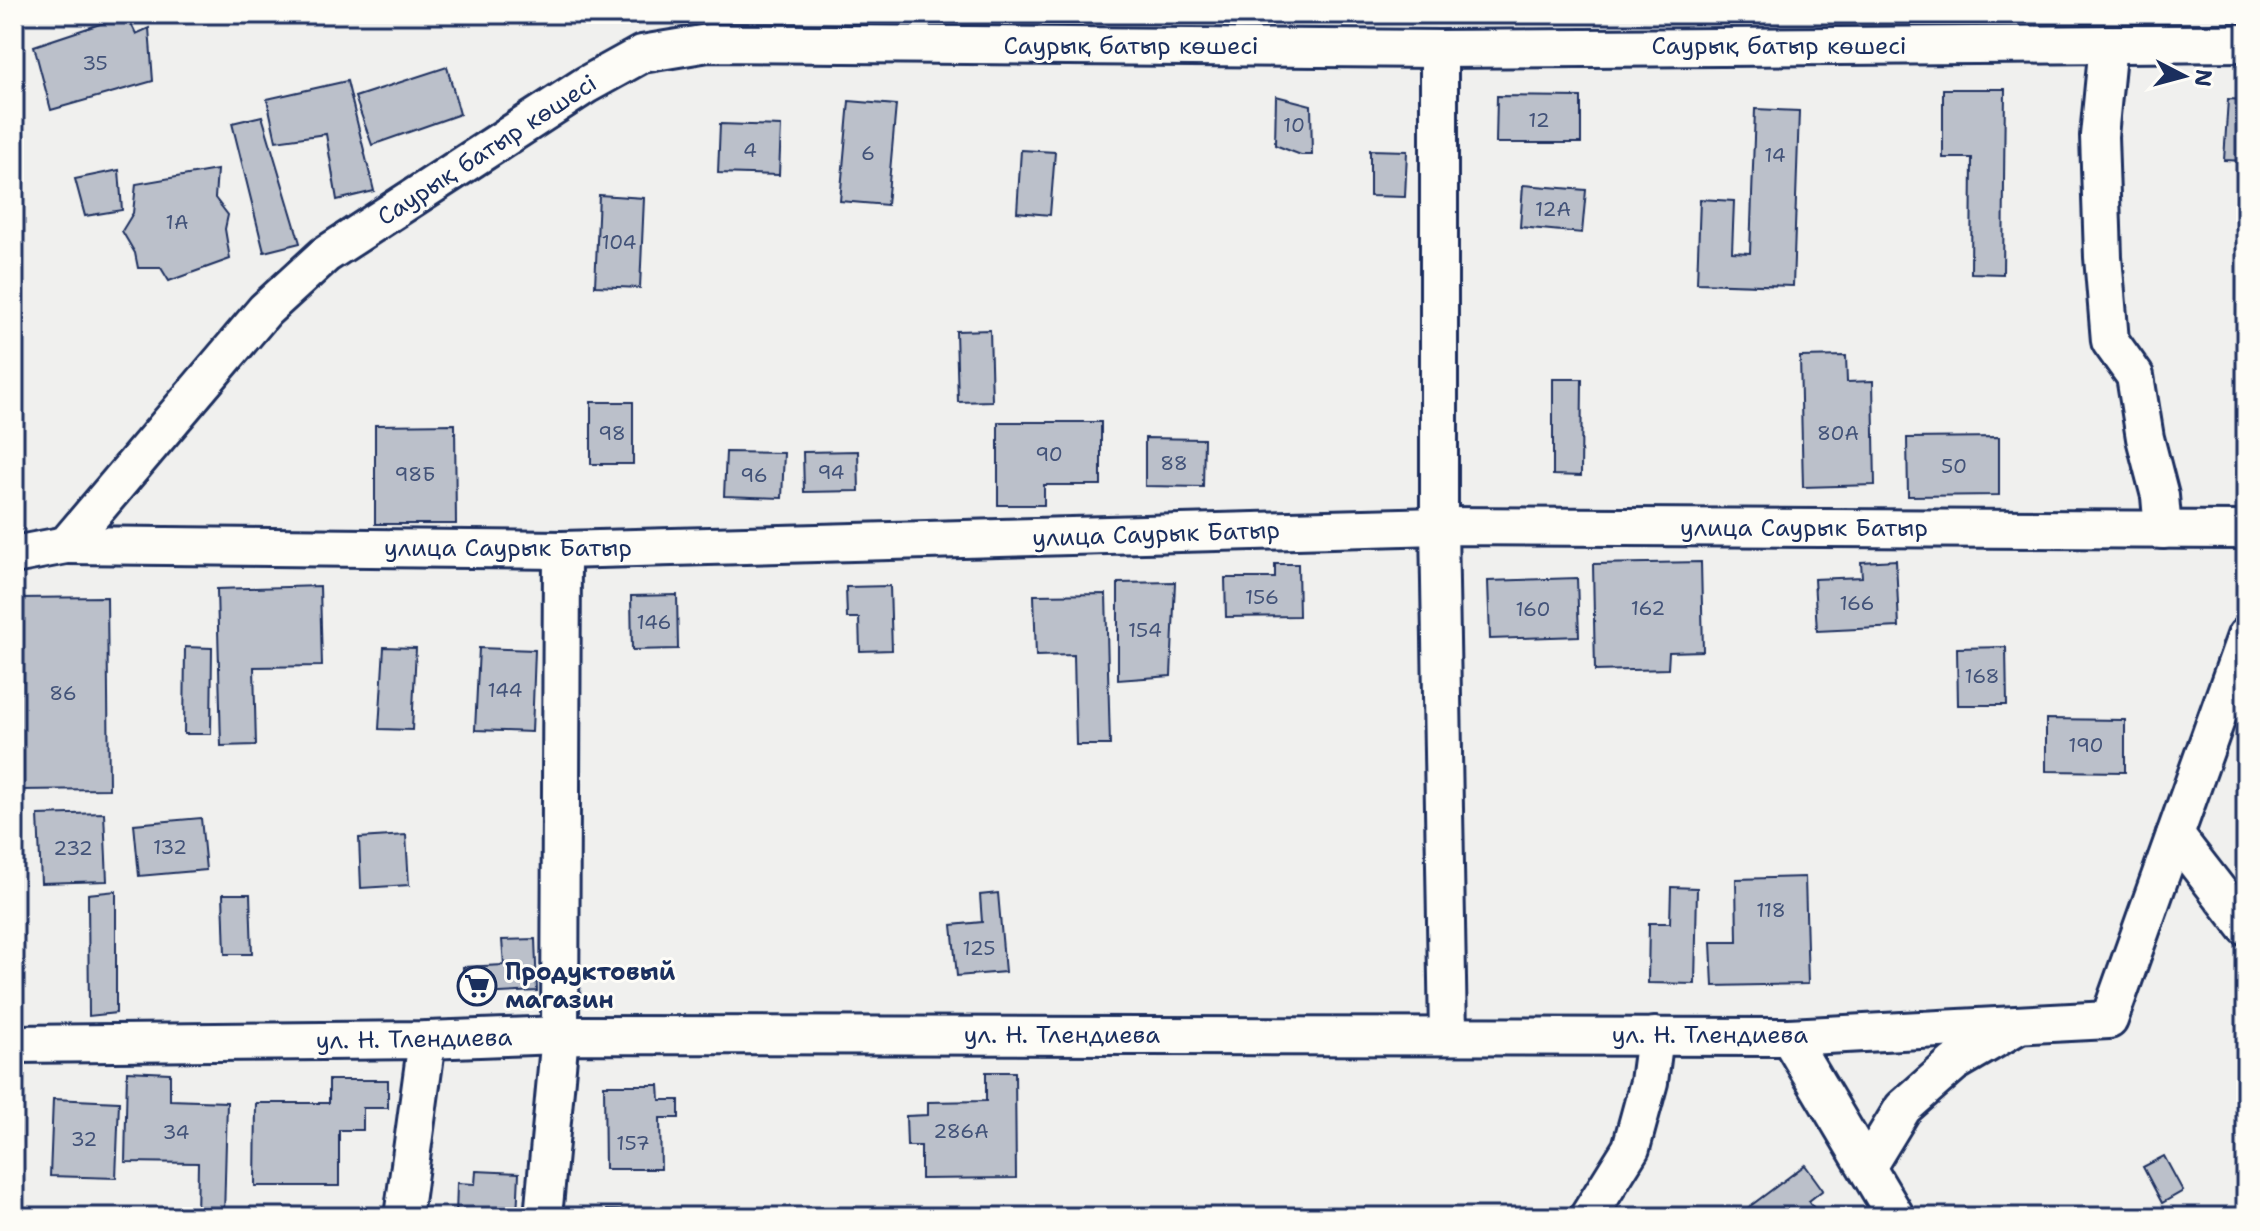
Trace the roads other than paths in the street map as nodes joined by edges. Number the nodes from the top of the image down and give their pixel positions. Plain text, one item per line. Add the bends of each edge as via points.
1 (2246, 43) edge
2 (2108, 44) junction
3 (1439, 49) junction
4 (1439, 526) junction
5 (2163, 530) junction
6 (2246, 530) edge
7 (66, 545) junction
8 (562, 550) junction
9 (14, 555) edge
10 (2246, 636) edge
11 (2175, 835) junction
12 (2246, 927) edge
13 (2019, 1025) junction
14 (560, 1035) junction
15 (1448, 1035) junction
16 (1655, 1036) junction
17 (1789, 1037) junction
18 (427, 1040) junction
19 (14, 1044) edge
20 (1867, 1167) junction
21 (403, 1217) edge
22 (543, 1217) edge
23 (1588, 1217) edge
24 (1896, 1217) edge

1 - 2 street, Саурық батыр көшесі
2 - 3 street, Саурық батыр көшесі
2 - 5 street via 2099,136 2110,341 2135,376
3 - 4 street
3 - 7 street, Саурық батыр көшесі via 708,43 642,54 325,255 265,310
4 - 5 street, улица Саурык Батыр
4 - 8 street, улица Саурык Батыр
4 - 15 street
5 - 6 street, улица Саурык Батыр
7 - 8 street, улица Саурык Батыр
7 - 9 street
8 - 14 street
10 - 11 street
11 - 12 street
11 - 13 street, ул. Н. Тлендиева via 2109,1020
13 - 17 street, ул. Н. Тлендиева
13 - 20 street via 1954,1063 1903,1108
14 - 15 street, ул. Н. Тлендиева
14 - 18 street, ул. Н. Тлендиева
14 - 22 street
15 - 16 street, ул. Н. Тлендиева
16 - 17 street, ул. Н. Тлендиева
16 - 23 street via 1631,1148
17 - 20 street
18 - 19 street, ул. Н. Тлендиева
18 - 21 street
20 - 24 street

